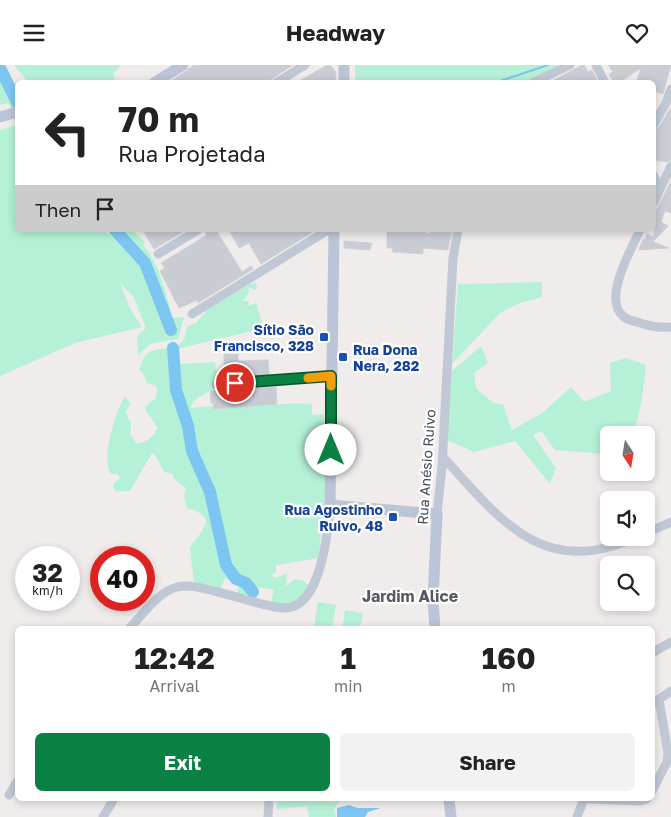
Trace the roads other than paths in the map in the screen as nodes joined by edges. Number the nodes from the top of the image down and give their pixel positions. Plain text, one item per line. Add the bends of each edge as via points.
1 (183, 65) edge
2 (305, 65) edge
3 (344, 65) edge
4 (570, 65) edge
5 (596, 65) edge
6 (159, 80) edge
7 (281, 80) edge
8 (344, 80) edge
9 (538, 80) edge
10 (604, 80) edge
11 (671, 89) edge
12 (656, 120) edge
13 (671, 165) edge
14 (656, 181) edge
15 (660, 190) junction
16 (656, 198) edge
17 (195, 232) edge
18 (325, 232) edge
19 (334, 232) edge
20 (458, 232) edge
21 (639, 232) edge
22 (158, 254) dead end
23 (192, 314) dead end
24 (671, 327) edge
25 (331, 376) junction
26 (216, 385) dead end
27 (443, 457) junction
28 (330, 505) junction
29 (437, 514) junction
30 (671, 522) edge
31 (655, 529) edge
32 (615, 546) edge
33 (132, 626) edge
34 (435, 626) edge
35 (671, 642) edge
36 (655, 651) edge
37 (671, 691) edge
38 (656, 701) edge
39 (15, 785) edge
40 (655, 785) edge
41 (9, 795) dead end
42 (113, 801) edge
43 (269, 801) edge
44 (449, 801) edge
45 (583, 801) edge
46 (103, 817) edge
47 (268, 817) edge
48 (451, 817) edge
49 (577, 817) edge

1 - 6 street
2 - 7 street
3 - 8 street
4 - 9 street
5 - 10 street
11 - 12 street
13 - 15 street
14 - 15 street
15 - 16 street
17 - 22 street
18 - 23 street
19 - 25 street
20 - 27 street, Rua Anésio Ruivo via 453,258
21 - 24 street via 621,269 616,304 622,316 628,319 655,327
25 - 26 street
25 - 28 street
27 - 29 street, Rua Anésio Ruivo
27 - 32 street via 492,509 526,537 560,551 580,553
28 - 29 street
28 - 33 street via 322,563 302,603 284,608 185,586 165,593
29 - 34 street, Rua Anésio Ruivo
30 - 31 street
35 - 36 street
37 - 38 street
38 - 40 street via 668,753
39 - 41 street
42 - 46 street
43 - 47 street
44 - 48 street
45 - 49 street

